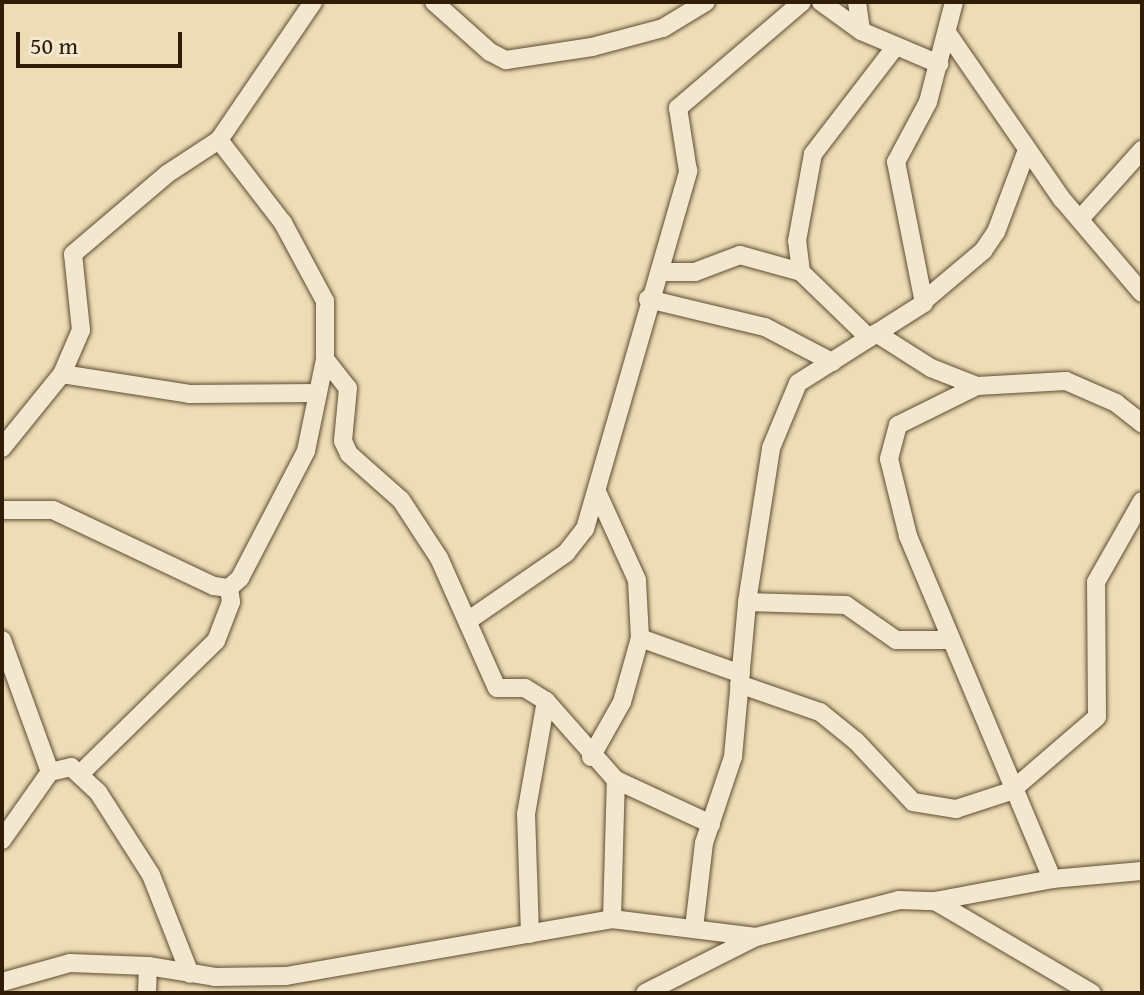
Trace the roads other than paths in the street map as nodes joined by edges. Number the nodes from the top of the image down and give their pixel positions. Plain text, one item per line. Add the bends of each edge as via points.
1 (313, 2) edge
2 (434, 2) edge
3 (706, 2) edge
4 (802, 2) edge
5 (821, 2) edge
6 (857, 2) edge
7 (954, 2) edge
8 (861, 31) junction
9 (948, 34) junction
10 (896, 46) junction
11 (939, 64) junction
12 (219, 140) junction
13 (1027, 150) junction
14 (1142, 150) edge
15 (1080, 219) junction
16 (660, 272) junction
17 (801, 272) junction
18 (1142, 293) edge
19 (648, 299) junction
20 (926, 299) junction
21 (872, 336) junction
22 (325, 359) junction
23 (832, 362) junction
24 (62, 374) junction
25 (977, 386) junction
26 (318, 393) junction
27 (1142, 423) edge
28 (2, 448) edge
29 (597, 492) junction
30 (1142, 501) edge
31 (2, 510) edge
32 (229, 588) junction
33 (747, 602) junction
34 (469, 620) junction
35 (640, 638) junction
36 (2, 640) edge
37 (951, 640) junction
38 (740, 679) junction
39 (546, 701) junction
40 (591, 757) junction
41 (50, 772) junction
42 (81, 773) junction
43 (616, 780) junction
44 (1011, 791) junction
45 (711, 824) junction
46 (2, 840) edge
47 (1142, 871) edge
48 (1052, 879) junction
49 (935, 901) junction
50 (612, 919) junction
51 (694, 928) junction
52 (530, 934) junction
53 (756, 937) junction
54 (148, 966) junction
55 (190, 974) junction
56 (2, 982) edge
57 (650, 992) edge
58 (147, 993) edge
59 (1092, 993) edge

1 - 12 street
2 - 3 street via 506,60 592,47 663,28
4 - 16 street via 678,108 688,171
5 - 8 street
6 - 8 street
7 - 9 street
8 - 10 street
9 - 11 street
9 - 13 street
10 - 11 street
10 - 17 street via 813,154 797,241
11 - 20 street via 928,102 896,162
12 - 22 street via 283,223 325,301
12 - 24 street via 167,174 73,254 81,330
13 - 15 street
13 - 20 street via 996,232 983,251
14 - 15 street
15 - 18 street
16 - 17 street via 695,272 740,255
16 - 19 street
17 - 21 street
19 - 23 street via 765,327
19 - 29 street
20 - 21 street
21 - 23 street
21 - 25 street
22 - 26 street
22 - 34 street via 348,388 343,441 349,454 401,500 439,558
23 - 33 street via 798,383 771,448
24 - 26 street via 189,394
24 - 28 street
25 - 27 street via 1066,381 1116,403
25 - 37 street via 898,425 889,448 908,536
26 - 32 street via 306,451 240,578
29 - 34 street via 585,529 566,553
29 - 35 street via 637,580
30 - 44 street via 1096,582 1097,717
31 - 32 street via 53,510 214,586
32 - 42 street via 231,602 216,641
33 - 37 street via 846,605 896,640
33 - 38 street
34 - 39 street via 497,688 525,688
35 - 38 street
35 - 40 street via 622,702
36 - 41 street
37 - 44 street
38 - 44 street via 820,712 856,741 913,802 956,809
38 - 45 street via 733,757
39 - 40 street
39 - 52 street via 526,814
40 - 43 street
41 - 42 street via 61,766
41 - 46 street
42 - 55 street via 151,875
43 - 45 street
43 - 50 street
44 - 48 street
45 - 51 street
47 - 48 street
48 - 49 street
49 - 53 street via 899,900
49 - 59 street
50 - 51 street
50 - 52 street
51 - 53 street
52 - 55 street via 286,976
53 - 57 street
54 - 55 street
54 - 56 street via 70,963
54 - 58 street

